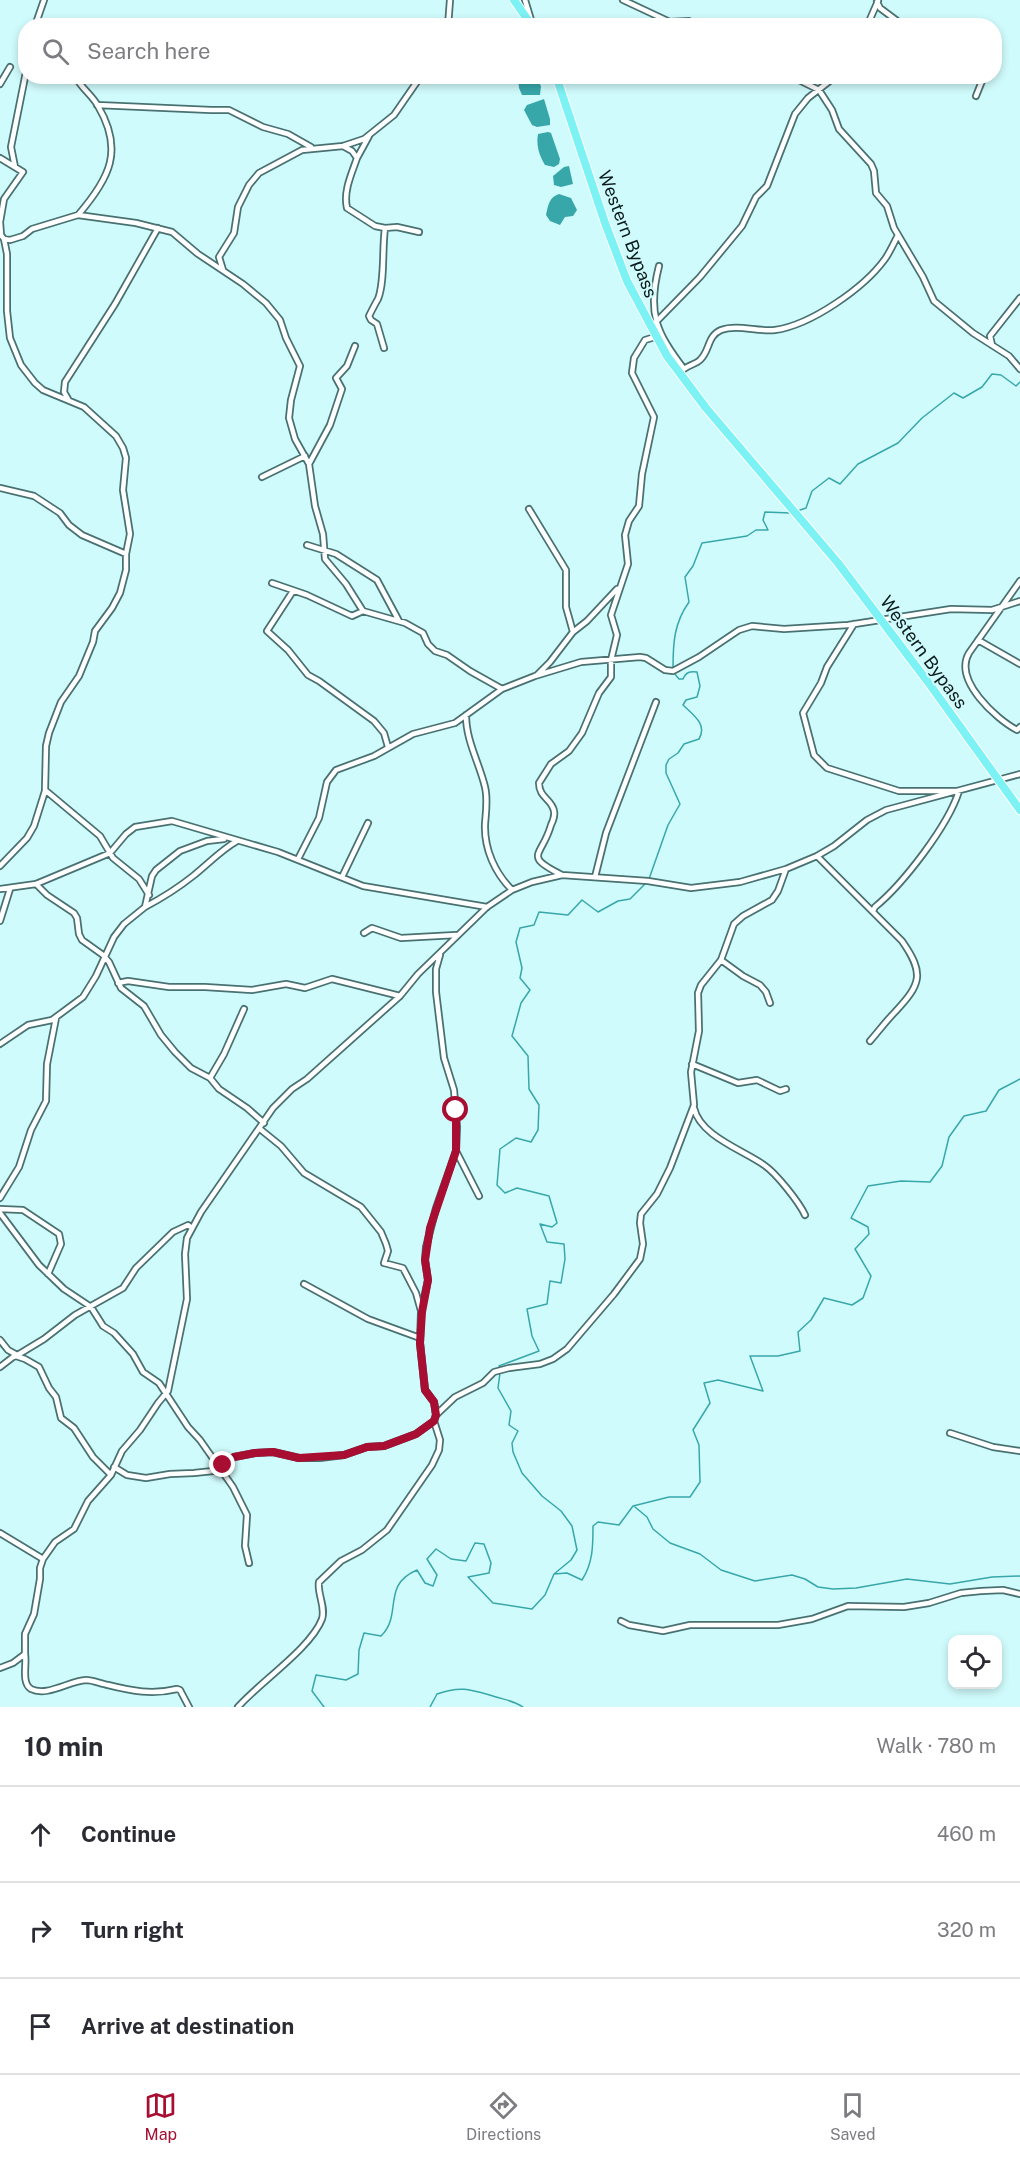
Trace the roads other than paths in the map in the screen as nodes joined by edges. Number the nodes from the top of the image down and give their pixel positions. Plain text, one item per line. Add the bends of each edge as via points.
1 (44, 0) edge
2 (450, 0) edge
3 (514, 0) edge
4 (525, 0) edge
5 (623, 0) edge
6 (878, 1) edge
7 (38, 18) edge
8 (448, 18) edge
9 (526, 18) edge
10 (530, 18) edge
11 (661, 18) edge
12 (871, 18) edge
13 (893, 18) edge
14 (10, 67) dead end
15 (0, 84) edge
16 (23, 84) edge
17 (80, 84) edge
18 (415, 84) edge
19 (559, 84) edge
20 (807, 84) edge
21 (826, 84) edge
22 (981, 84) edge
23 (819, 90) junction
24 (976, 96) dead end
25 (97, 105) junction
26 (369, 135) junction
27 (343, 146) junction
28 (314, 148) junction
29 (0, 158) edge
30 (357, 158) junction
31 (15, 167) junction
32 (78, 215) junction
33 (158, 228) junction
34 (384, 228) junction
35 (0, 232) edge
36 (418, 232) dead end
37 (898, 235) junction
38 (4, 239) junction
39 (219, 256) junction
40 (205, 259) junction
41 (659, 266) dead end
42 (223, 270) junction
43 (1020, 298) edge
44 (656, 322) junction
45 (655, 337) junction
46 (992, 345) junction
47 (355, 346) dead end
48 (384, 348) dead end
49 (1020, 369) edge
50 (68, 399) junction
51 (305, 456) junction
52 (309, 464) junction
53 (262, 477) dead end
54 (0, 488) edge
55 (529, 509) dead end
56 (307, 545) dead end
57 (323, 549) junction
58 (126, 554) junction
59 (1020, 580) edge
60 (272, 583) dead end
61 (619, 588) junction
62 (293, 591) junction
63 (1020, 601) edge
64 (1002, 607) junction
65 (363, 610) junction
66 (399, 621) junction
67 (883, 621) junction
68 (854, 624) junction
69 (573, 632) junction
70 (978, 640) junction
71 (611, 660) junction
72 (1020, 664) edge
73 (535, 676) junction
74 (502, 689) junction
75 (656, 702) dead end
76 (466, 715) junction
77 (1020, 728) edge
78 (388, 747) junction
79 (1020, 774) edge
80 (997, 780) junction
81 (45, 790) junction
82 (959, 791) junction
83 (1020, 810) edge
84 (368, 823) dead end
85 (229, 839) junction
86 (237, 840) junction
87 (110, 853) junction
88 (817, 856) junction
89 (298, 859) junction
90 (0, 866) edge
91 (786, 869) junction
92 (562, 875) junction
93 (595, 876) junction
94 (342, 878) junction
95 (36, 885) junction
96 (0, 889) edge
97 (10, 889) junction
98 (512, 890) junction
99 (149, 895) junction
100 (145, 907) junction
101 (487, 907) junction
102 (873, 911) junction
103 (0, 921) edge
104 (364, 933) dead end
105 (457, 935) junction
106 (441, 952) junction
107 (105, 957) junction
108 (721, 960) junction
109 (118, 983) junction
110 (400, 996) junction
111 (770, 1004) dead end
112 (244, 1009) dead end
113 (56, 1017) junction
114 (870, 1041) dead end
115 (0, 1044) edge
116 (692, 1064) junction
117 (210, 1078) junction
118 (786, 1089) dead end
119 (694, 1105) junction
120 (264, 1123) junction
121 (260, 1129) junction
122 (456, 1151) junction
123 (479, 1196) dead end
124 (0, 1198) edge
125 (1, 1215) edge
126 (805, 1215) dead end
127 (192, 1228) junction
128 (48, 1274) junction
129 (304, 1284) dead end
130 (426, 1290) junction
131 (416, 1293) junction
132 (91, 1307) junction
133 (422, 1312) junction
134 (420, 1338) junction
135 (0, 1340) edge
136 (16, 1356) junction
137 (0, 1367) edge
138 (166, 1394) junction
139 (436, 1415) junction
140 (434, 1421) junction
141 (950, 1433) dead end
142 (1020, 1450) edge
143 (114, 1467) junction
144 (219, 1467) junction
145 (111, 1475) junction
146 (0, 1533) edge
147 (43, 1559) junction
148 (249, 1563) dead end
149 (1020, 1594) edge
150 (621, 1621) dead end
151 (25, 1654) junction
152 (0, 1668) edge
153 (189, 1707) edge
154 (238, 1707) edge

1 - 7 street
2 - 8 street
3 - 9 main road
4 - 10 street
5 - 11 street
6 - 12 street
6 - 13 street via 880,8
14 - 15 street
16 - 31 street via 10,147
17 - 25 street
18 - 26 street via 394,115
19 - 45 main road, Western Bypass via 604,223
20 - 23 street
21 - 23 street
22 - 24 street
23 - 37 street via 839,129 871,164 876,193 887,206
23 - 44 street via 795,114 767,186 756,197 742,226
25 - 28 street via 229,110
25 - 32 street via 110,130 110,161 98,189
26 - 27 street
26 - 30 street
27 - 28 street
27 - 30 street
28 - 39 street via 285,157 254,178 238,207 232,238
29 - 31 street
30 - 34 street via 349,180 347,208
31 - 35 street via 23,172 4,199
32 - 33 street
32 - 38 street
33 - 40 street via 172,232
33 - 50 street via 65,382
34 - 36 street
34 - 48 street via 380,289 369,316 377,324
35 - 38 street
37 - 44 street via 888,256 872,275 839,302 783,329 723,330 713,335 702,358 684,369
37 - 46 street via 934,301
38 - 50 street via 8,254 9,333 21,365 43,390
39 - 40 street via 211,261
39 - 42 street
40 - 42 street
41 - 44 street via 653,310
42 - 51 street via 266,303 280,320 300,366 289,418
43 - 46 street via 990,336
45 - 61 street via 645,340 632,365 632,373 654,417 639,506 625,535 628,564
45 - 67 main road, Western Bypass via 706,408 800,516
46 - 49 street
47 - 52 street via 347,366 336,378 342,389 330,425
50 - 58 street via 84,407 116,436 126,453 123,490 130,534
51 - 52 street
51 - 53 street
52 - 57 street
54 - 58 street via 34,496 60,513 81,535
55 - 69 street via 566,570 566,607
56 - 57 street
57 - 65 street via 328,564
57 - 66 street via 377,580
58 - 81 street via 120,593 95,632 79,676 61,702 49,733
59 - 64 street
60 - 62 street
61 - 69 street
61 - 71 street via 611,615 616,635
62 - 65 street via 352,616
62 - 78 street via 267,631 308,675 374,721 384,733
63 - 64 street
64 - 67 street via 951,609
64 - 70 street
65 - 66 street
66 - 74 street via 423,633 435,651 447,654
67 - 68 street
67 - 80 main road, Western Bypass
68 - 71 street via 745,628 673,671 643,657
68 - 82 street via 803,712 817,759 827,768 889,789
69 - 73 street
70 - 72 street
70 - 77 street via 966,658 971,685 999,719 1017,730
71 - 73 street via 581,662
71 - 92 street via 611,677 599,693 585,729 568,752 551,764 539,783 540,793 552,806 554,816 537,858
73 - 74 street
74 - 76 street
75 - 93 street via 606,833
76 - 78 street via 455,723 420,732
76 - 98 street via 473,755 486,788 485,838 498,875
78 - 89 street via 331,774 319,818
79 - 80 street
80 - 82 street
80 - 83 main road, Western Bypass
81 - 87 street via 100,836
81 - 90 street via 27,838
82 - 88 street via 874,815
82 - 102 street via 931,843
84 - 94 street
85 - 86 street
85 - 87 street via 162,821 135,827
85 - 99 street via 180,851 152,876
86 - 89 street
86 - 100 street via 194,876
87 - 95 street
87 - 99 street via 139,879
88 - 91 street
88 - 102 street
89 - 94 street
91 - 93 street via 740,882 690,888
91 - 108 street via 772,900 734,924
92 - 93 street
92 - 98 street
94 - 101 street via 376,889
95 - 97 street
95 - 107 street via 74,913 82,940
96 - 97 street
97 - 103 street
98 - 101 street
99 - 100 street
100 - 107 street via 118,931
101 - 105 street
102 - 114 street via 913,957 916,980 910,996
104 - 105 street via 372,928 401,938
105 - 106 street
106 - 110 street
106 - 122 street via 436,992 444,1058 453,1085
107 - 109 street
107 - 113 street via 90,989
108 - 111 street via 760,984
108 - 116 street via 699,990 699,1031
109 - 110 street via 252,990 286,984 310,988 332,979
109 - 117 street via 144,1006 174,1052 191,1068
110 - 120 street via 292,1089
112 - 117 street
113 - 115 street via 28,1025
113 - 124 street via 47,1064 46,1101 19,1167
116 - 118 street via 738,1083 757,1080 780,1091
116 - 119 street
117 - 120 street
119 - 126 street via 705,1128 770,1169
119 - 139 street via 670,1168 641,1214 643,1244 638,1264 585,1330 553,1359 494,1372 483,1383 455,1397
120 - 121 street
121 - 127 street
121 - 131 street via 304,1173 362,1207 386,1244 384,1263 404,1269
122 - 123 street
122 - 130 street via 428,1238
125 - 128 street
125 - 128 street via 22,1210 59,1234 61,1244
127 - 132 street via 188,1225 173,1232 136,1268 123,1288
127 - 138 street via 185,1254 187,1299
128 - 132 street
129 - 134 street via 368,1319
130 - 131 street
130 - 133 street
131 - 133 street
132 - 136 street
132 - 138 street via 103,1326 114,1333 133,1354 138,1366 156,1379
133 - 134 street
134 - 139 street via 425,1390 434,1402
135 - 136 street
136 - 137 street
136 - 145 street via 39,1367 56,1397 59,1415
138 - 143 street
138 - 144 street
139 - 140 street
140 - 144 street via 416,1434 344,1455 299,1458 273,1452 255,1453 234,1457
140 - 154 street via 440,1440 438,1455 387,1530 363,1550 341,1561 319,1582 323,1613 320,1622 300,1649
141 - 142 street via 1002,1449
143 - 144 street via 138,1478 204,1473
143 - 145 street
144 - 148 street via 246,1515
145 - 147 street via 88,1501 74,1529 54,1542
146 - 147 street
147 - 151 street via 34,1614 25,1634
149 - 150 street via 981,1591 904,1607 848,1606 812,1619 778,1624 690,1625 663,1631
151 - 152 street
151 - 153 street via 26,1681 33,1690 87,1680 133,1692 177,1689

